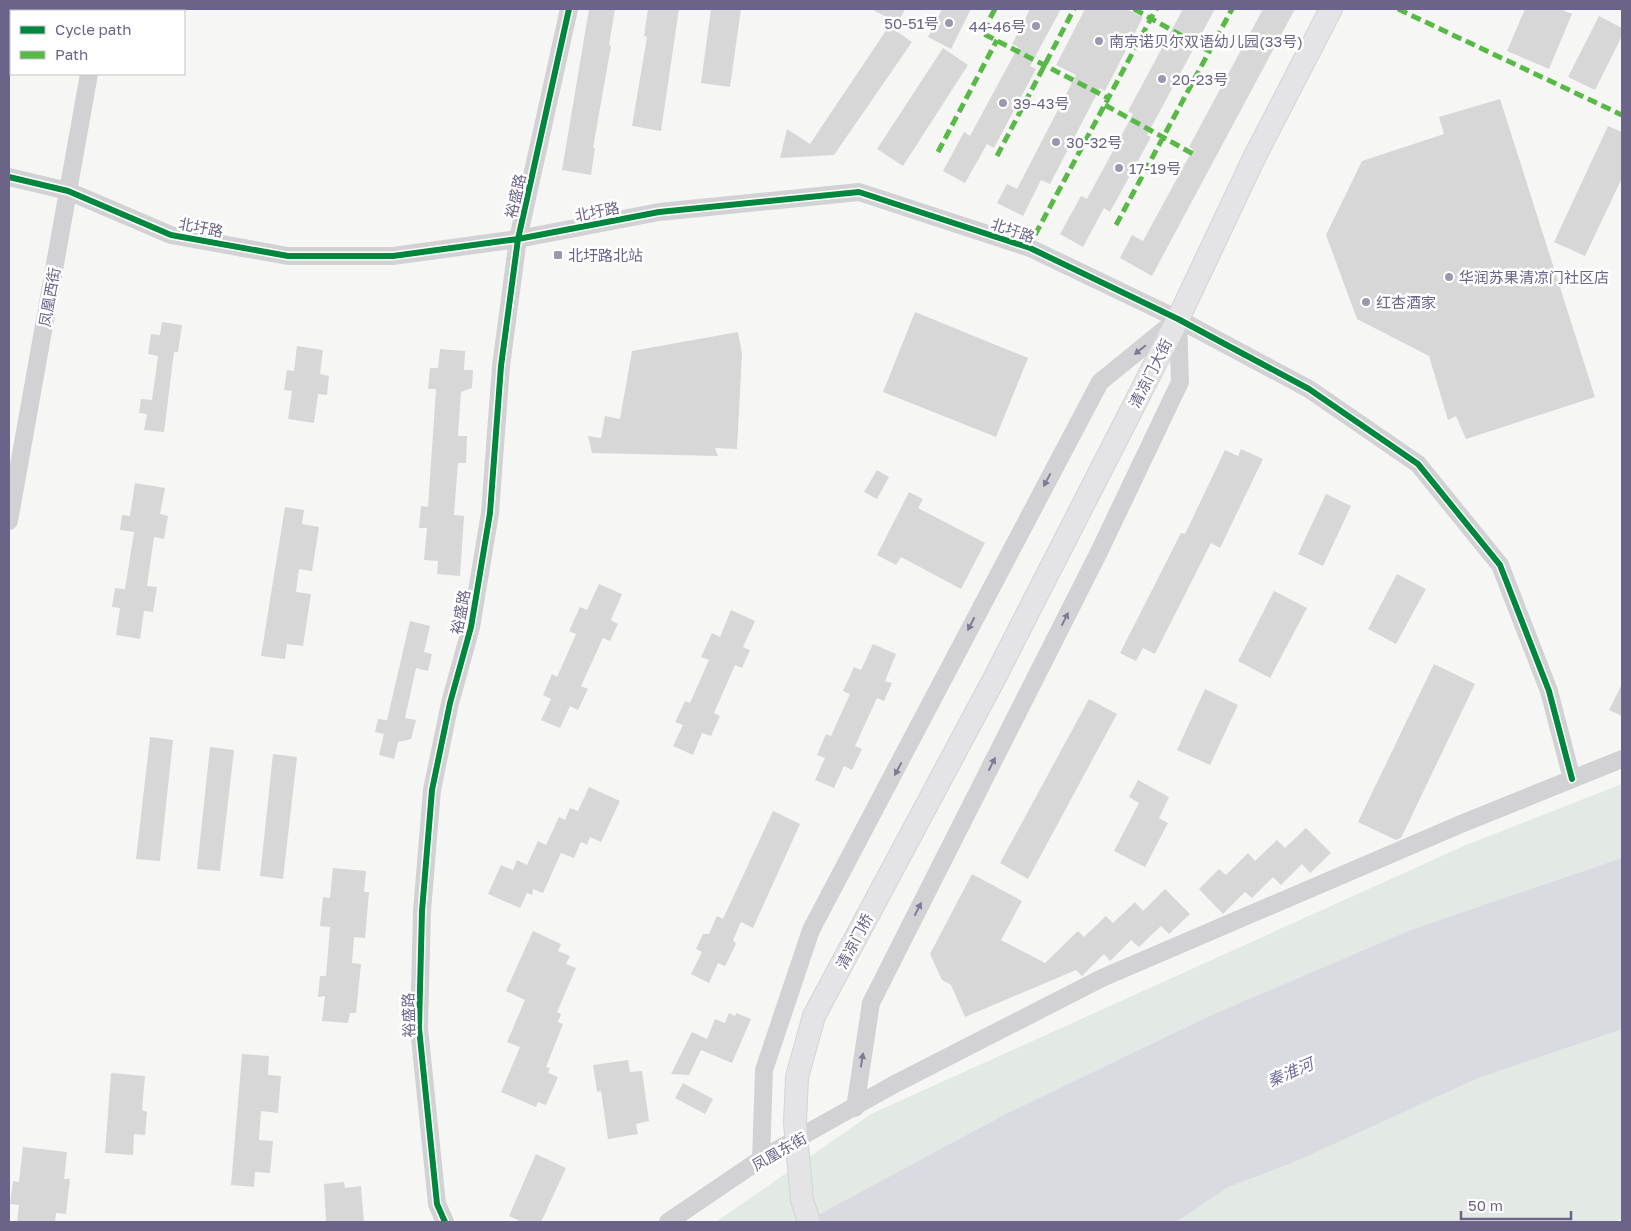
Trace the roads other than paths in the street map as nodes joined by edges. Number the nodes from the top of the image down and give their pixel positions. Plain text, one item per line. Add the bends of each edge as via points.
1 (569, 9) edge
2 (1331, 9) edge
3 (89, 75) edge
4 (9, 177) edge
5 (68, 190) junction
6 (518, 239) junction
7 (1178, 319) junction
8 (9, 521) edge
9 (993, 681) joint
10 (1622, 759) edge
11 (1572, 779) junction
12 (855, 1108) junction
13 (762, 1159) junction
14 (445, 1222) edge
15 (668, 1222) edge
16 (809, 1222) edge

1 - 6 street, 裕盛路
2 - 7 main road, 清凉门大街 via 1255,156
3 - 5 street, 凤凰西街
4 - 5 street, 北圩路
5 - 6 street, 北圩路 via 171,235 288,256 393,256
5 - 8 street, 凤凰西街
6 - 7 street, 北圩路 via 659,212 859,192 1030,248
6 - 14 street, 裕盛路 via 501,366 490,513 471,627 450,704 432,790 426,854 419,1028 438,1204
7 - 9 main road, 清凉门大街
7 - 11 street, 北圩路 via 1309,389 1418,464 1500,565 1549,691
12 -> 7 street via 871,1003 1095,561 1180,382
7 -> 13 street via 1100,382 811,930 764,1070
9 - 16 main road, 清凉门桥, bridge via 814,1016 797,1077 795,1123 802,1200
10 - 11 street, 凤凰东街
11 - 12 street, 凤凰东街 via 1102,978 893,1085
12 - 13 street, 凤凰东街
13 - 15 street, 凤凰东街

